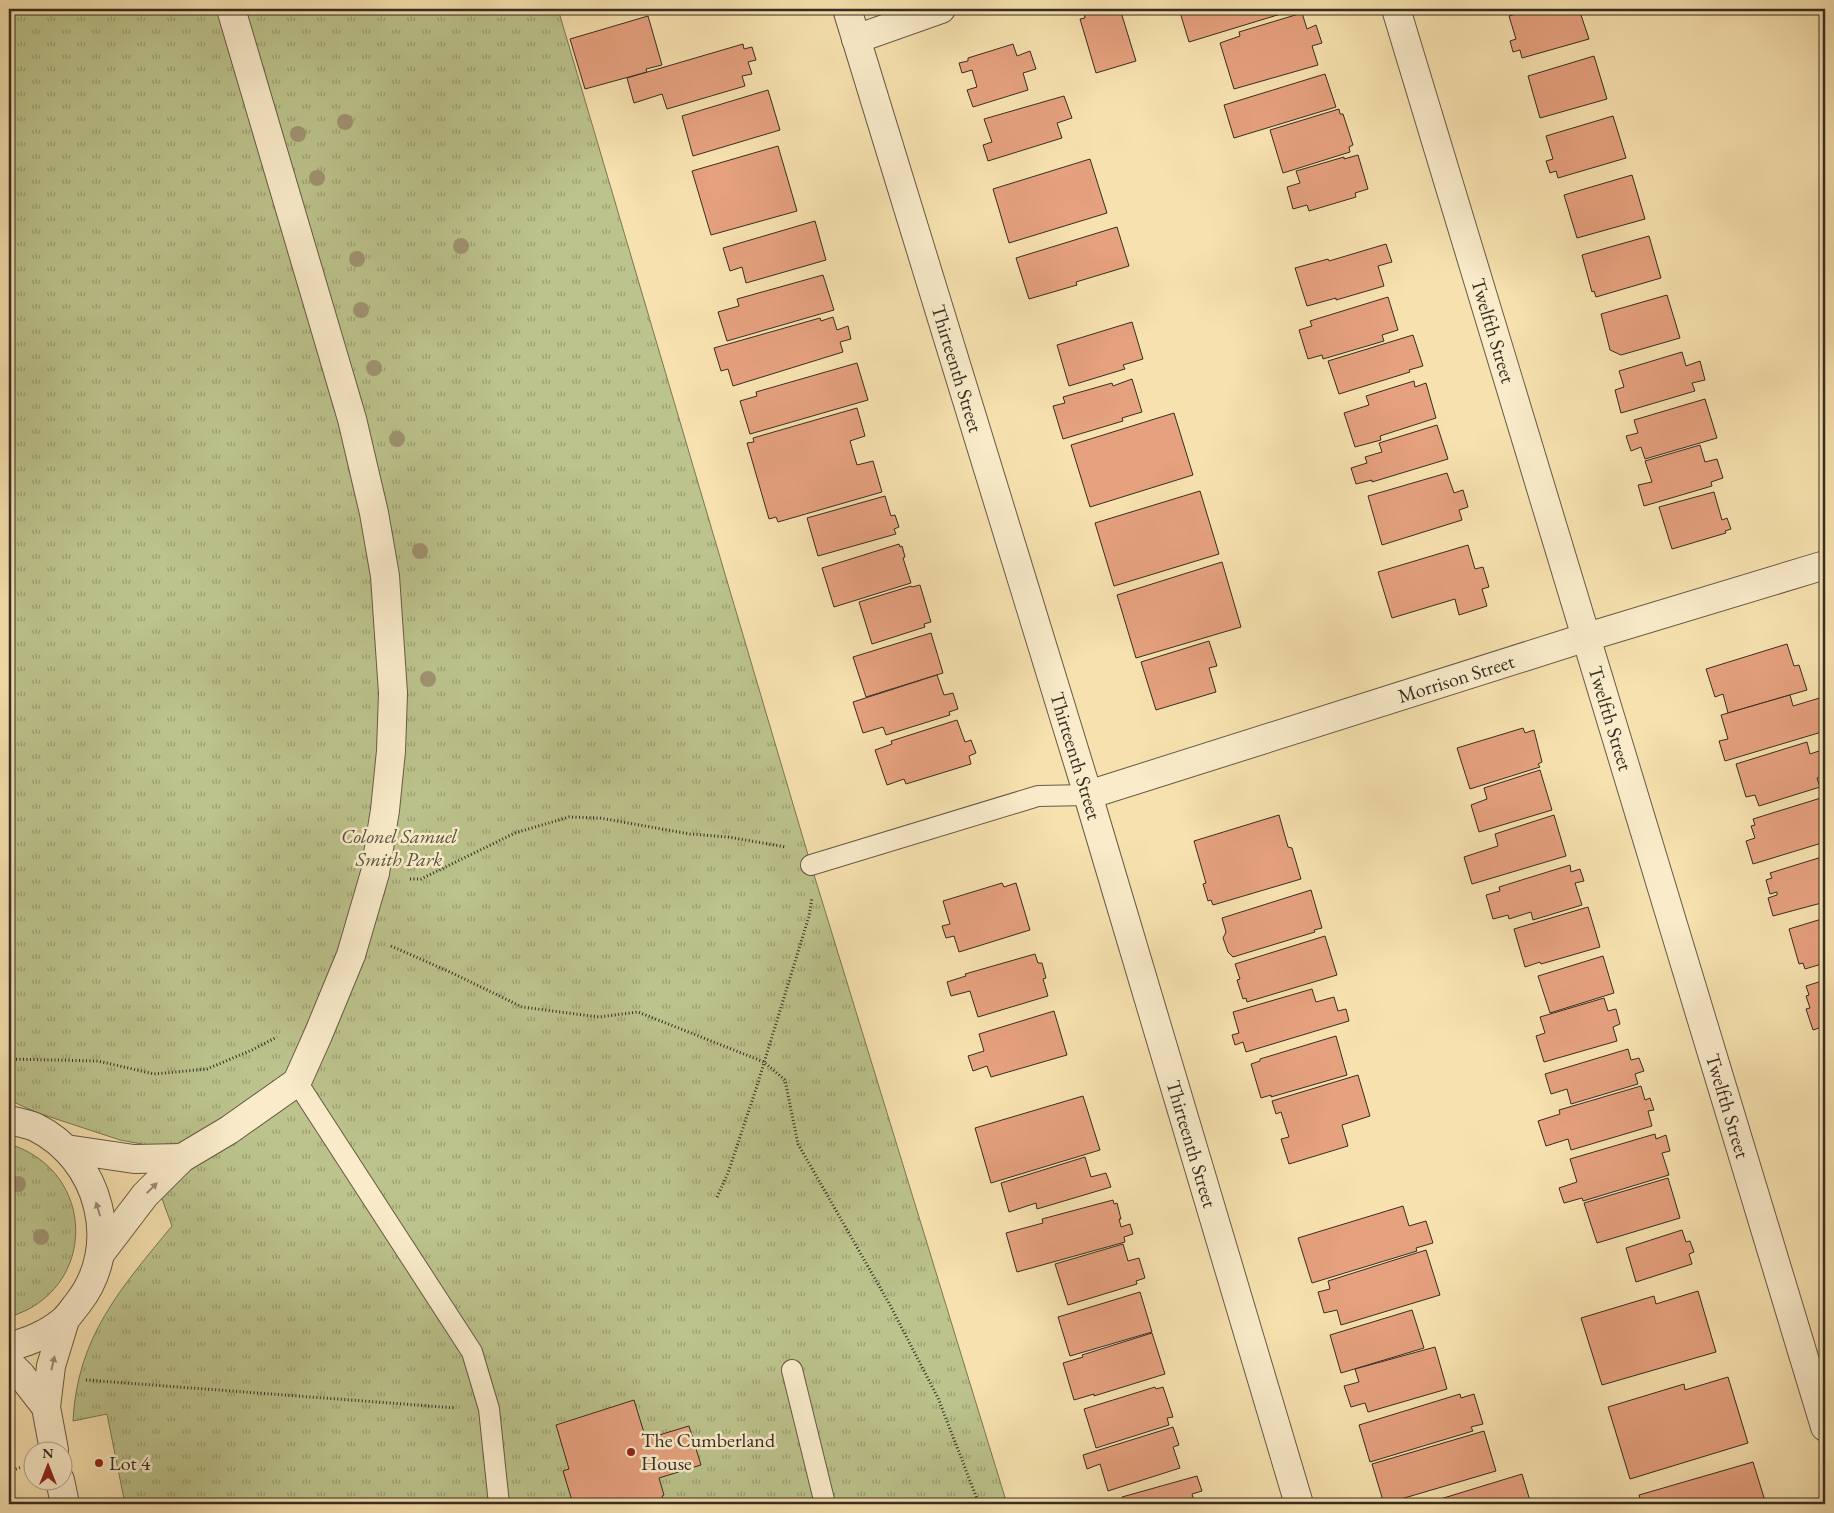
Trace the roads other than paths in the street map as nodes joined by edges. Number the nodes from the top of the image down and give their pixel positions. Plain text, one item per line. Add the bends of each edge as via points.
1 (231, 9) edge
2 (847, 9) edge
3 (941, 9) edge
4 (1396, 9) edge
5 (856, 38) junction
6 (1825, 565) edge
7 (1587, 637) junction
8 (1088, 795) junction
9 (811, 865) road end
10 (297, 1082) junction
11 (9, 1120) edge
12 (66, 1149) junction
13 (182, 1158) junction
14 (100, 1254) junction
15 (65, 1320) junction
16 (9, 1347) edge
17 (9, 1363) edge
18 (792, 1370) dead end
19 (46, 1407) junction
20 (1825, 1427) edge
21 (52, 1440) edge
22 (62, 1490) edge
23 (66, 1504) edge
24 (498, 1504) edge
25 (825, 1504) edge
26 (1299, 1504) edge

1 - 10 street via 352,419 374,513 390,636 390,751 375,873 351,955
2 - 5 street, Thirteenth Street
3 - 5 street
4 - 7 street, Twelfth Street
5 - 8 street, Thirteenth Street
6 - 7 street, Morrison Street
7 - 8 street, Morrison Street
7 - 20 street, Twelfth Street
8 - 9 lane via 1038,796
8 - 26 street, Thirteenth Street
10 - 13 street via 229,1130
10 - 24 lane via 472,1352 489,1409
11 - 12 street via 34,1127
12 - 13 street via 134,1159
14 -> 12 street via 101,1217 89,1180
14 -> 13 street via 145,1194
14 - 15 street via 88,1290
15 - 16 street via 33,1340
19 -> 15 street via 51,1366
17 - 19 street
18 - 25 lane
19 - 21 street
22 - 23 street

